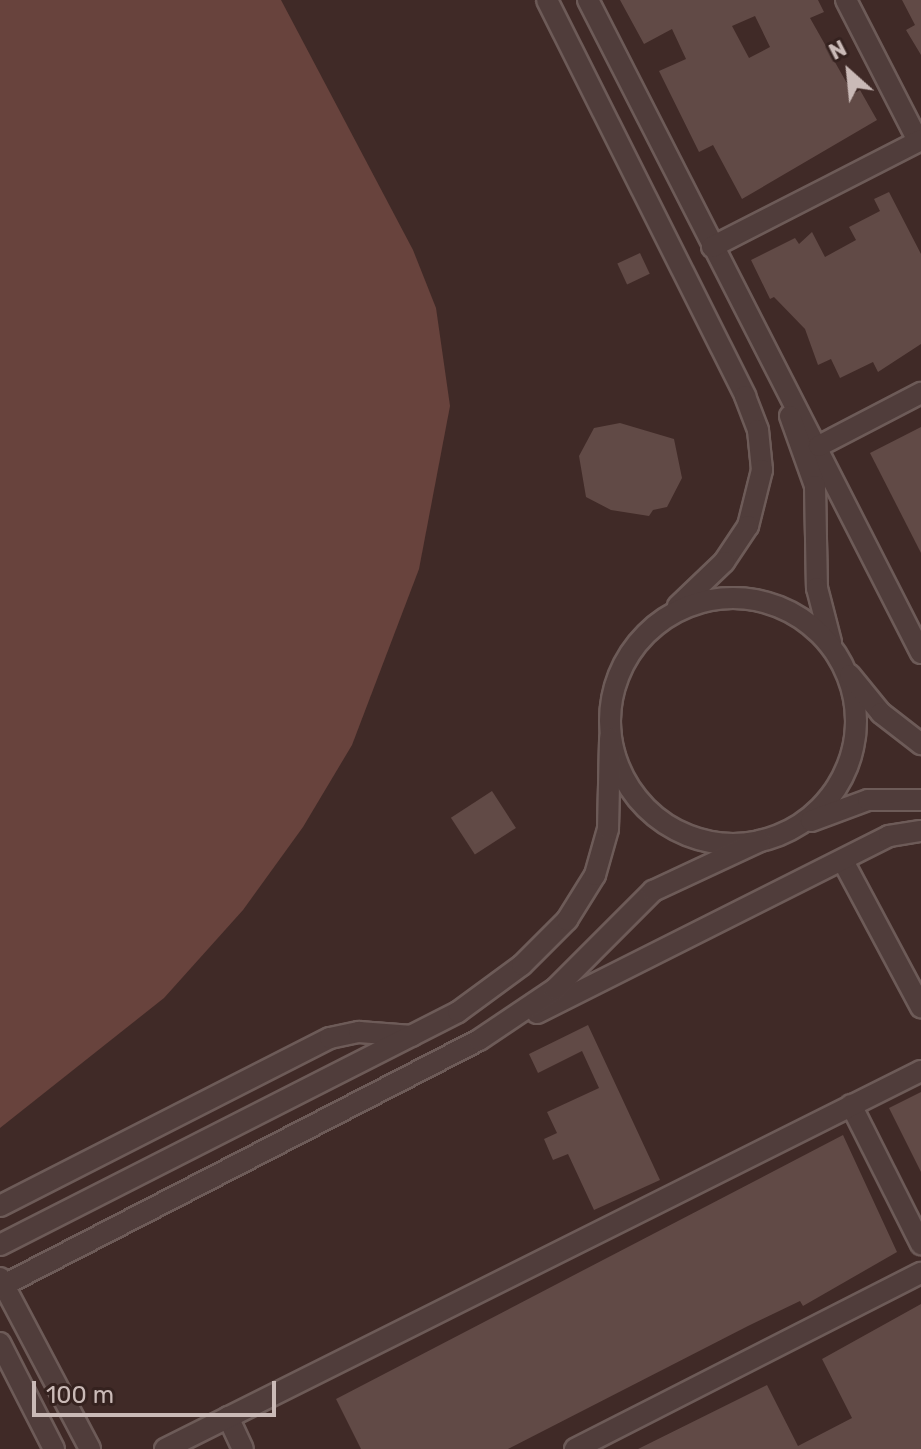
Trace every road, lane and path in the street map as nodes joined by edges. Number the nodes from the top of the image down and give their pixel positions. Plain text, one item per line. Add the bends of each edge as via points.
1 (547, 0) edge
2 (588, 0) edge
3 (846, 0) edge
4 (920, 141) edge
5 (712, 247) junction
6 (764, 351) junction
7 (921, 393) edge
8 (819, 446) junction
9 (667, 616) junction
10 (832, 646) junction
11 (921, 651) edge
12 (847, 671) junction
13 (610, 738) junction
14 (921, 744) edge
15 (921, 800) edge
16 (799, 825) junction
17 (921, 831) edge
18 (760, 841) junction
19 (843, 861) junction
20 (921, 1007) edge
21 (412, 1036) junction
22 (479, 1040) junction
23 (921, 1071) edge
24 (851, 1105) junction
25 (0, 1206) edge
26 (921, 1244) edge
27 (1, 1245) edge
28 (921, 1273) edge
29 (2, 1283) edge
30 (0, 1343) edge
31 (228, 1417) junction
32 (54, 1449) edge
33 (90, 1449) edge
34 (165, 1449) edge
35 (243, 1449) edge
36 (575, 1449) edge

1 - 9 street via 758,430 760,491 748,526 724,562
2 - 5 street
3 - 4 street
4 - 5 street
5 - 6 street
6 - 8 street
6 - 10 street via 815,486 817,588
7 - 8 street
8 - 11 street
9 - 10 street via 701,602 737,597 795,615
9 - 13 street via 640,639 621,669 611,703
10 - 12 street
12 - 14 street via 881,713
12 - 16 street via 856,735 846,770 827,801
13 - 18 street via 622,776 646,809 668,825 719,843
13 - 21 street via 608,829 583,898 522,965 458,1012
15 - 16 street via 868,800
16 - 18 street
17 - 19 street via 889,836
18 - 22 street via 653,891 555,989
19 - 20 street
19 - 22 street
21 - 25 street via 359,1032 330,1038
21 - 27 street
22 - 29 street
23 - 24 street
24 - 26 street
24 - 31 street
28 - 36 street
29 - 33 street
30 - 32 street
31 - 34 street
31 - 35 street

